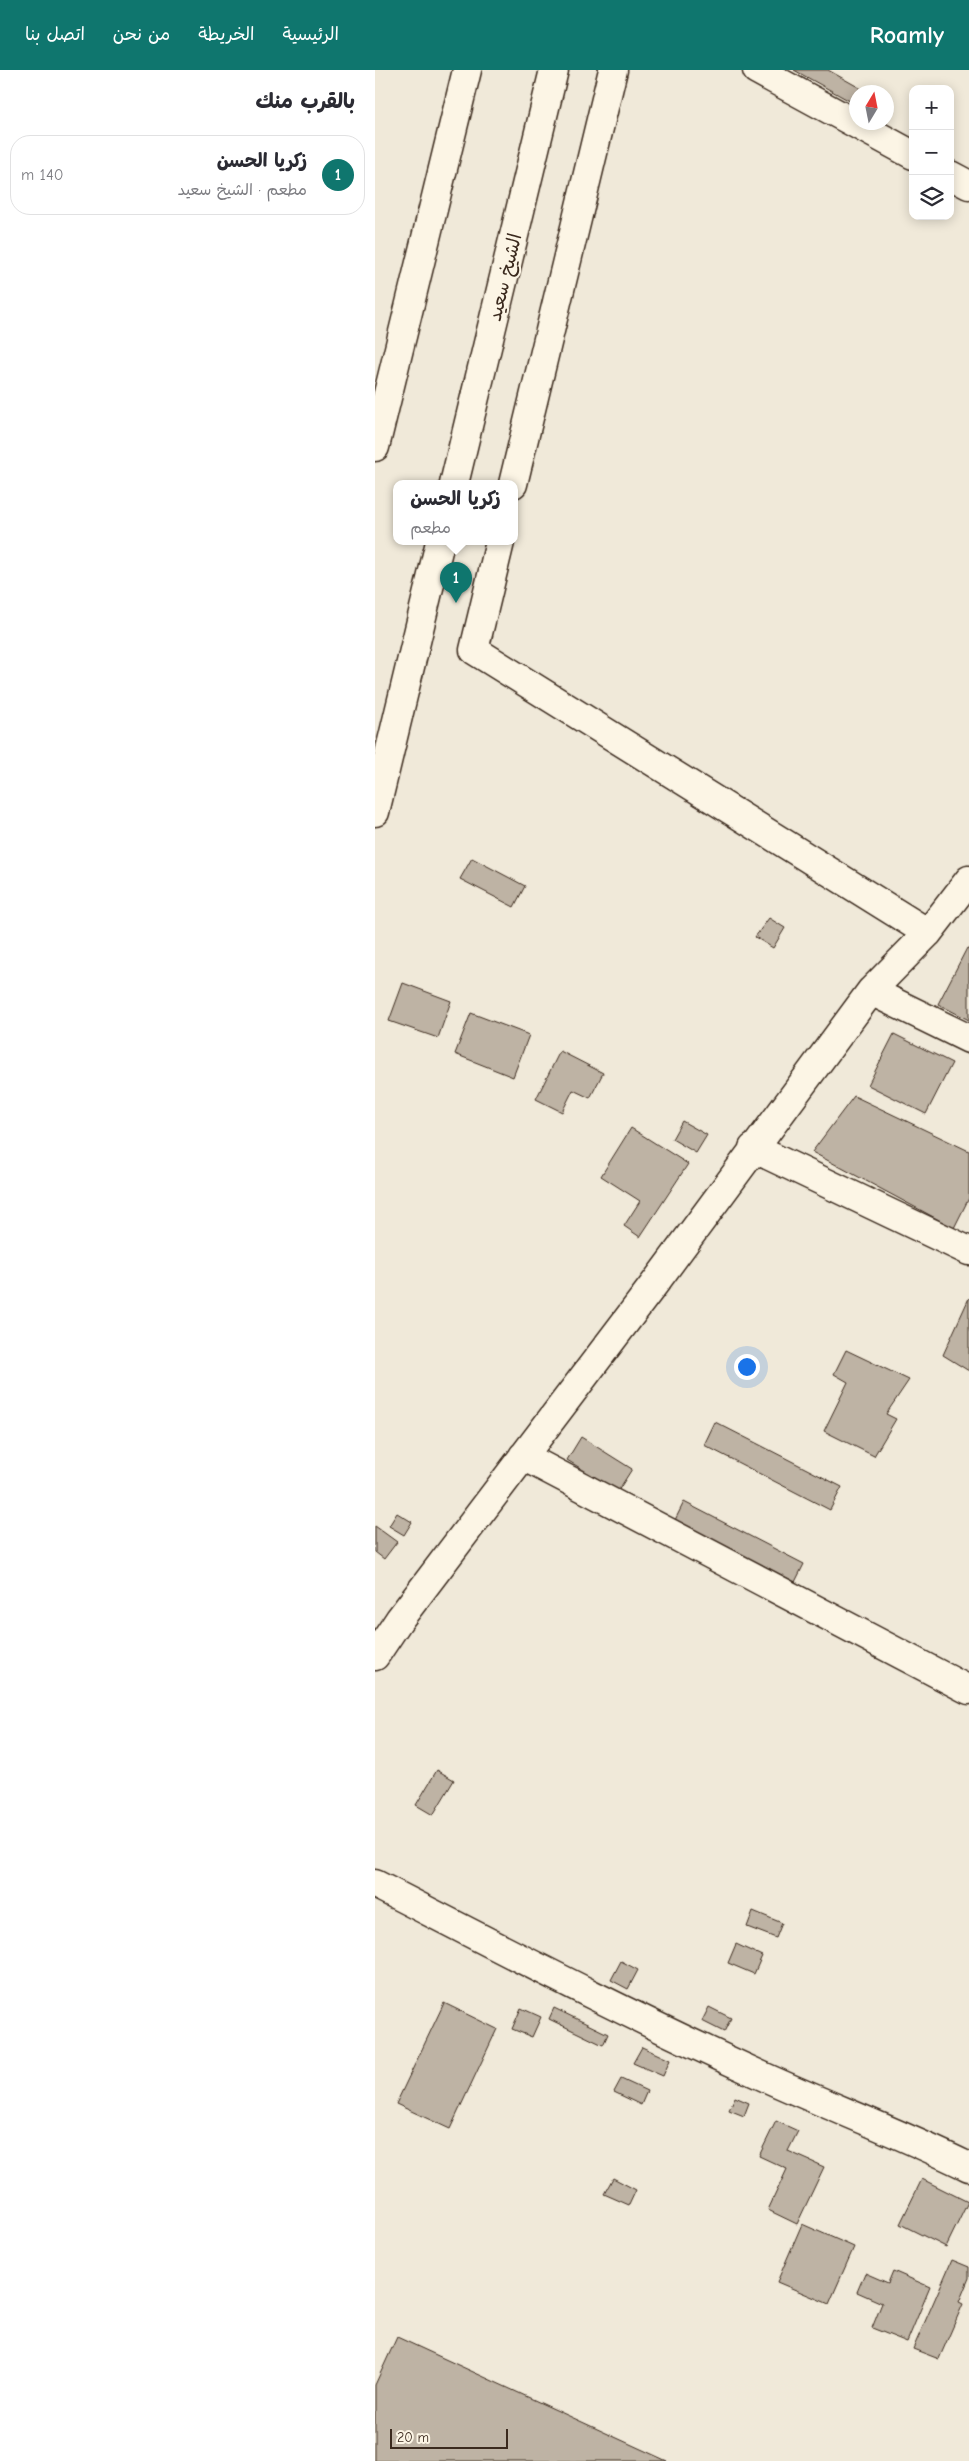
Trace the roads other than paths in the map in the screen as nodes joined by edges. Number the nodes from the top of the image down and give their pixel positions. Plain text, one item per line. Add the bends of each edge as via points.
1 (467, 70) edge
2 (554, 70) edge
3 (613, 70) edge
4 (757, 70) edge
5 (909, 153) edge
6 (954, 177) edge
7 (969, 185) edge
8 (375, 447) edge
9 (455, 480) edge
10 (514, 480) edge
11 (439, 545) edge
12 (498, 545) edge
13 (375, 812) edge
14 (969, 880) edge
15 (928, 933) junction
16 (871, 991) junction
17 (969, 1039) edge
18 (753, 1148) junction
19 (969, 1251) edge
20 (523, 1456) junction
21 (375, 1656) edge
22 (969, 1690) edge
23 (375, 1884) edge
24 (969, 2167) edge

1 - 8 street
2 - 9 street, الشيخ سعيد
3 - 10 street
4 - 5 street
6 - 7 street
11 - 13 street
12 - 15 street via 473,650
14 - 15 street
15 - 16 street
16 - 17 street
16 - 18 street
18 - 19 street
18 - 20 street
20 - 21 street
20 - 22 street
23 - 24 street via 724,2058

